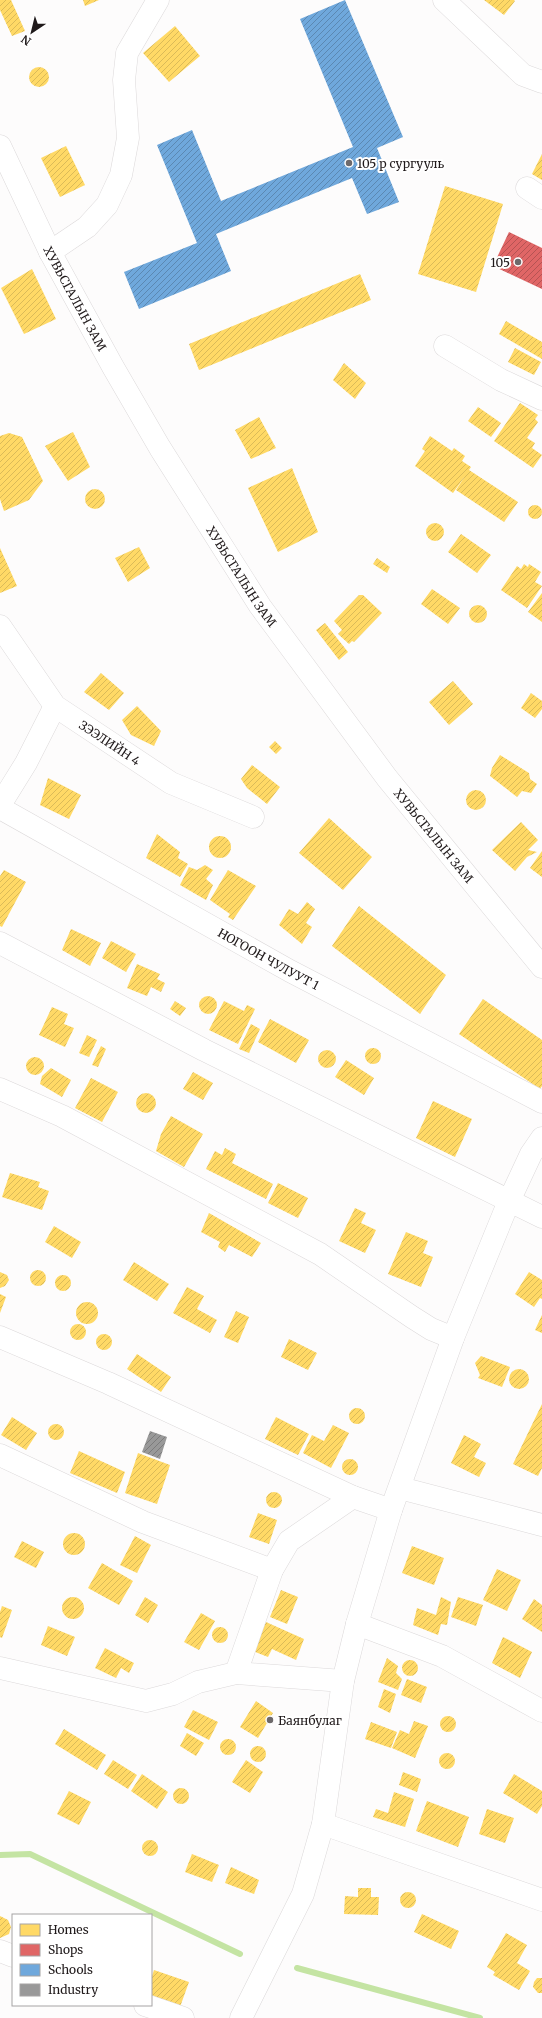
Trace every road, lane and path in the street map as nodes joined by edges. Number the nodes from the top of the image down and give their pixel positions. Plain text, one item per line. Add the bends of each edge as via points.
1 (158, 0) edge
2 (444, 0) edge
3 (542, 82) edge
4 (0, 146) edge
5 (50, 252) junction
6 (445, 346) dead end
7 (542, 399) edge
8 (0, 626) edge
9 (55, 706) junction
10 (0, 805) edge
11 (0, 808) edge
12 (253, 817) dead end
13 (0, 943) edge
14 (542, 967) edge
15 (0, 1088) edge
16 (542, 1102) edge
17 (542, 1138) edge
18 (509, 1201) junction
19 (542, 1217) edge
20 (0, 1337) edge
21 (453, 1338) junction
22 (0, 1455) edge
23 (400, 1488) junction
24 (353, 1497) junction
25 (391, 1510) junction
26 (542, 1525) edge
27 (272, 1570) junction
28 (357, 1624) junction
29 (0, 1668) edge
30 (236, 1672) junction
31 (343, 1681) junction
32 (542, 1711) edge
33 (323, 1824) junction
34 (542, 1900) edge
35 (0, 1951) edge
36 (12, 1956) edge
37 (148, 2006) edge
38 (183, 2018) edge
39 (242, 2018) edge

1 - 5 street via 127,53 124,80 128,138 121,175 107,205 92,222
2 - 3 street via 523,75
4 - 5 street, ХУВЬСГАЛЫН ЗАМ
5 - 14 street, ХУВЬСГАЛЫН ЗАМ via 160,448 260,606 387,778
6 - 7 street via 501,380
8 - 9 street, ЗЭЭЛИЙН 4
9 - 10 street via 26,763
9 - 12 street, ЗЭЭЛИЙН 4 via 171,783
11 - 16 street, НОГООН ЧУЛУУТ 1 via 290,971
13 - 18 street via 204,1050
15 - 21 street via 62,1116 320,1254 431,1329
17 - 18 street via 531,1154
18 - 19 street
18 - 21 street
20 - 24 street via 108,1383
21 - 23 street
22 - 27 street via 143,1522
23 - 25 street
23 - 26 street
24 - 25 street
24 - 27 street via 289,1541
25 - 28 street
27 - 30 street
28 - 31 street
28 - 32 street via 442,1656
29 - 30 street via 146,1701 173,1694 198,1682
30 - 31 street
31 - 33 street
33 - 34 street
33 - 39 street via 303,1894
35 - 36 street
37 - 38 street

